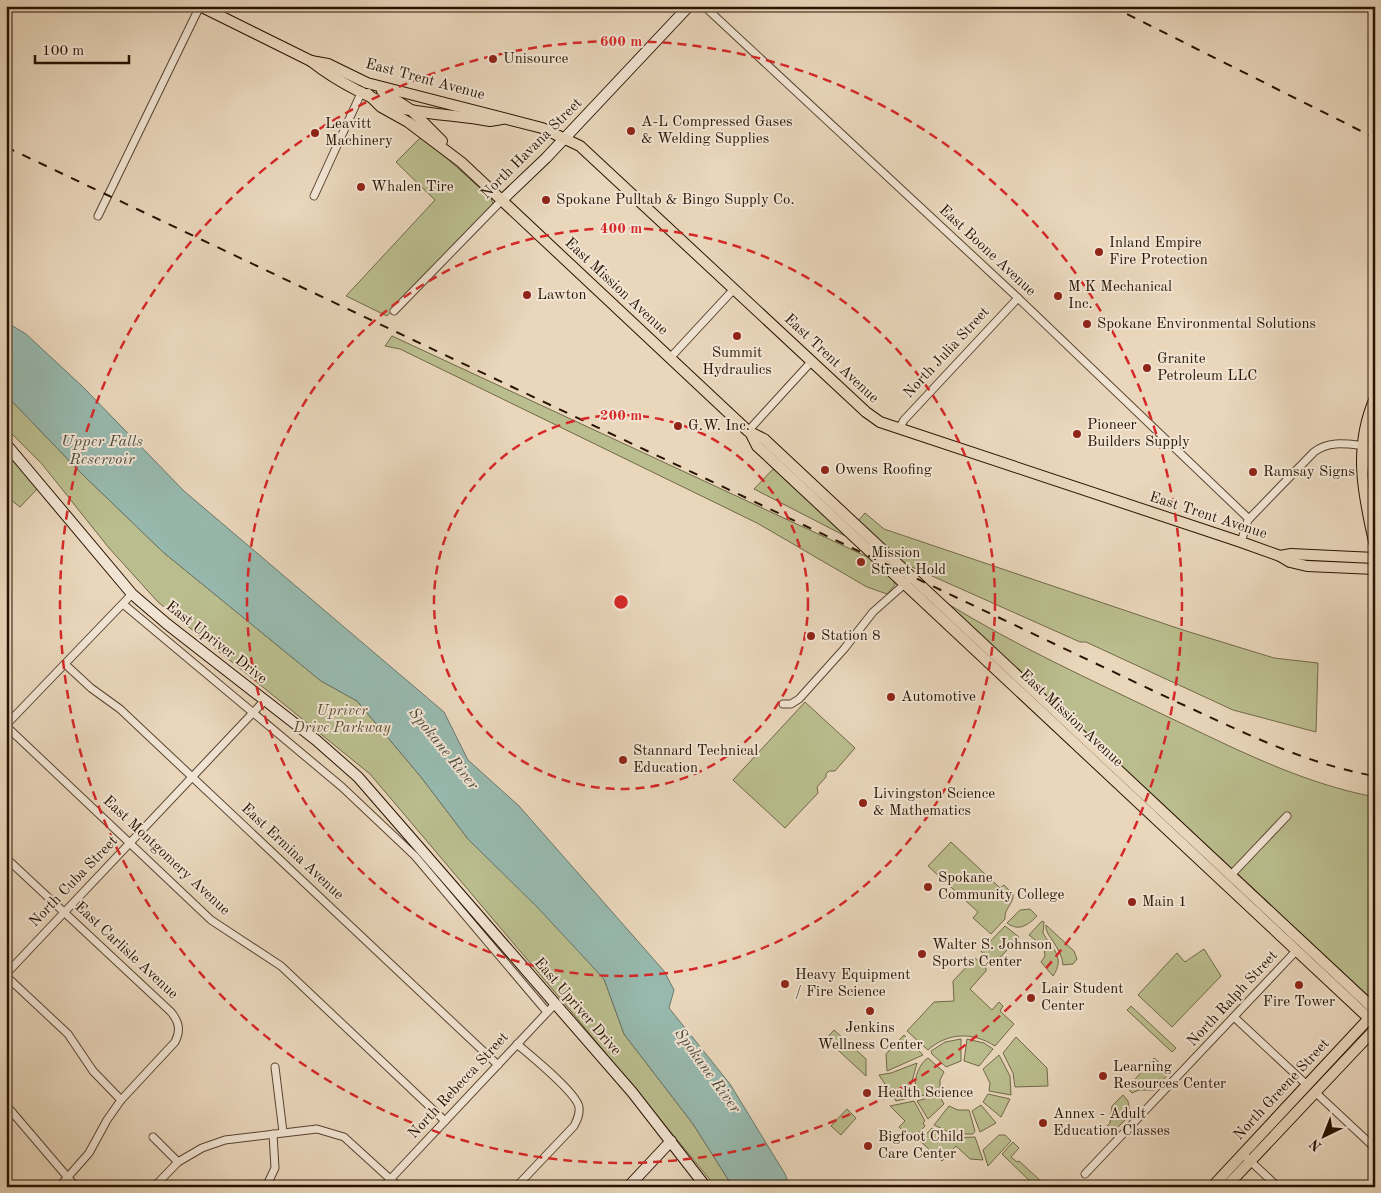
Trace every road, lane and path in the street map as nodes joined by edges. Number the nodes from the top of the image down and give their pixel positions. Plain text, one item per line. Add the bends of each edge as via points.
1 (200, 6) edge
2 (689, 6) edge
3 (704, 6) edge
4 (366, 89) junction
5 (411, 110) junction
6 (503, 119) junction
7 (565, 137) junction
8 (461, 162) junction
9 (314, 196) dead end
10 (502, 200) junction
11 (98, 216) dead end
12 (734, 288) junction
13 (1018, 298) junction
14 (394, 311) dead end
15 (670, 358) junction
16 (812, 361) junction
17 (1375, 398) edge
18 (899, 429) junction
19 (749, 432) junction
20 (1375, 432) edge
21 (6, 444) edge
22 (1367, 446) junction
23 (1375, 497) edge
24 (1249, 519) junction
25 (1241, 542) junction
26 (1375, 546) edge
27 (1280, 556) junction
28 (1375, 558) edge
29 (1375, 569) edge
30 (909, 580) junction
31 (132, 594) junction
32 (123, 604) junction
33 (65, 664) junction
34 (265, 700) junction
35 (783, 704) dead end
36 (252, 713) junction
37 (6, 726) edge
38 (192, 777) junction
39 (1287, 816) dead end
40 (131, 843) junction
41 (419, 853) junction
42 (6, 858) edge
43 (1231, 875) junction
44 (64, 912) junction
45 (1296, 951) junction
46 (6, 975) edge
47 (554, 1004) junction
48 (547, 1012) junction
49 (1234, 1017) junction
50 (1373, 1017) edge
51 (1375, 1029) edge
52 (517, 1044) junction
53 (498, 1065) junction
54 (275, 1067) dead end
55 (1307, 1085) junction
56 (1315, 1092) junction
57 (121, 1100) junction
58 (6, 1105) edge
59 (445, 1121) junction
60 (283, 1132) junction
61 (273, 1134) junction
62 (153, 1137) dead end
63 (671, 1141) junction
64 (1375, 1148) edge
65 (1246, 1158) junction
66 (178, 1162) junction
67 (1085, 1174) dead end
68 (68, 1177) junction
69 (390, 1179) junction
70 (1375, 1180) edge
71 (59, 1187) edge
72 (76, 1187) edge
73 (154, 1187) edge
74 (266, 1187) edge
75 (383, 1187) edge
76 (399, 1187) edge
77 (516, 1187) edge
78 (628, 1187) edge
79 (706, 1187) edge
80 (1212, 1187) edge
81 (1226, 1187) edge
82 (1278, 1187) edge
83 (1368, 1187) edge

1 - 4 main road, East Trent Avenue via 311,60 328,64
1 - 11 street
2 - 7 street, North Havana Street
3 - 13 street, East Boone Avenue
4 - 5 main road, East Trent Avenue via 394,106
4 - 6 main road, East Trent Avenue via 491,113
4 - 8 main road, East Mission Avenue via 381,107 408,122
4 - 9 street
5 - 6 main road, East Trent Avenue
5 - 8 main road, East Mission Avenue
6 - 7 main road, East Trent Avenue
7 - 10 street, North Havana Street
7 - 12 main road, East Trent Avenue via 594,157
8 - 10 main road, East Mission Avenue
10 - 14 street, North Havana Street
10 - 15 main road, East Mission Avenue
12 - 15 street
12 - 16 main road, East Trent Avenue
13 - 18 street, North Julia Street
13 - 24 street, East Boone Avenue
15 - 19 main road, East Mission Avenue
16 - 18 main road, East Trent Avenue via 869,415
16 - 19 street
17 - 22 main road via 1367,420
18 - 25 main road, East Trent Avenue
19 - 30 main road, East Mission Avenue via 757,446
20 - 22 main road
21 - 31 street, East Upriver Drive
22 - 23 main road
22 - 24 street via 1324,445 1303,462
22 - 26 main road via 1361,482
24 - 25 street
25 - 27 main road, East Trent Avenue
27 - 28 main road, East Trent Avenue
27 - 29 main road, East Trent Avenue via 1290,562 1317,568
30 - 35 street via 874,612 799,699
30 - 43 main road, East Mission Avenue
30 - 45 main road, East Mission Avenue
31 - 32 street
31 - 34 street, East Upriver Drive
32 - 33 street
32 - 36 street, East Upriver Drive
33 - 37 street
33 - 38 street, East Ermina Avenue via 120,709
34 - 36 street, North Cuba Street
34 - 41 street, East Upriver Drive via 358,777
36 - 38 street, North Cuba Street
36 - 41 street, East Upriver Drive
37 - 40 street, East Montgomery Avenue
38 - 40 street, North Cuba Street
38 - 53 street, East Ermina Avenue
39 - 43 street
40 - 44 street, North Cuba Street
40 - 59 street, East Montgomery Avenue via 211,920 281,966
41 - 47 street, East Upriver Drive
41 - 48 street, East Upriver Drive
42 - 44 street, East Carlisle Avenue
43 - 50 main road, East Mission Avenue
44 - 46 street, North Cuba Street
44 - 57 street, East Carlisle Avenue via 171,1012 179,1026 175,1042
45 - 49 street, North Ralph Street
45 - 50 main road, East Mission Avenue
46 - 57 street via 68,1034 93,1071
47 - 48 street, North Rebecca Street
47 - 63 street, East Upriver Drive
48 - 52 street, North Rebecca Street
49 - 55 street
49 - 67 street, North Ralph Street
50 - 55 main road, North Greene Street
51 - 56 main road, North Greene Street
52 - 53 street, North Rebecca Street
52 - 77 street via 572,1094 579,1108 579,1117
53 - 59 street, North Rebecca Street
54 - 60 street
55 - 65 main road, North Greene Street
56 - 64 street
56 - 65 main road, North Greene Street
57 - 68 street via 90,1153
58 - 68 street
59 - 69 street, North Rebecca Street
60 - 61 street
60 - 69 street via 317,1129 344,1137
61 - 66 street via 225,1140 202,1148
61 - 74 street via 275,1168
62 - 66 street
63 - 78 street
63 - 79 street, East Upriver Drive
65 - 80 main road, North Greene Street
65 - 81 main road, North Greene Street
65 - 82 street
66 - 73 street
68 - 71 street
68 - 72 street
69 - 75 street, North Rebecca Street
69 - 76 street
70 - 83 street

